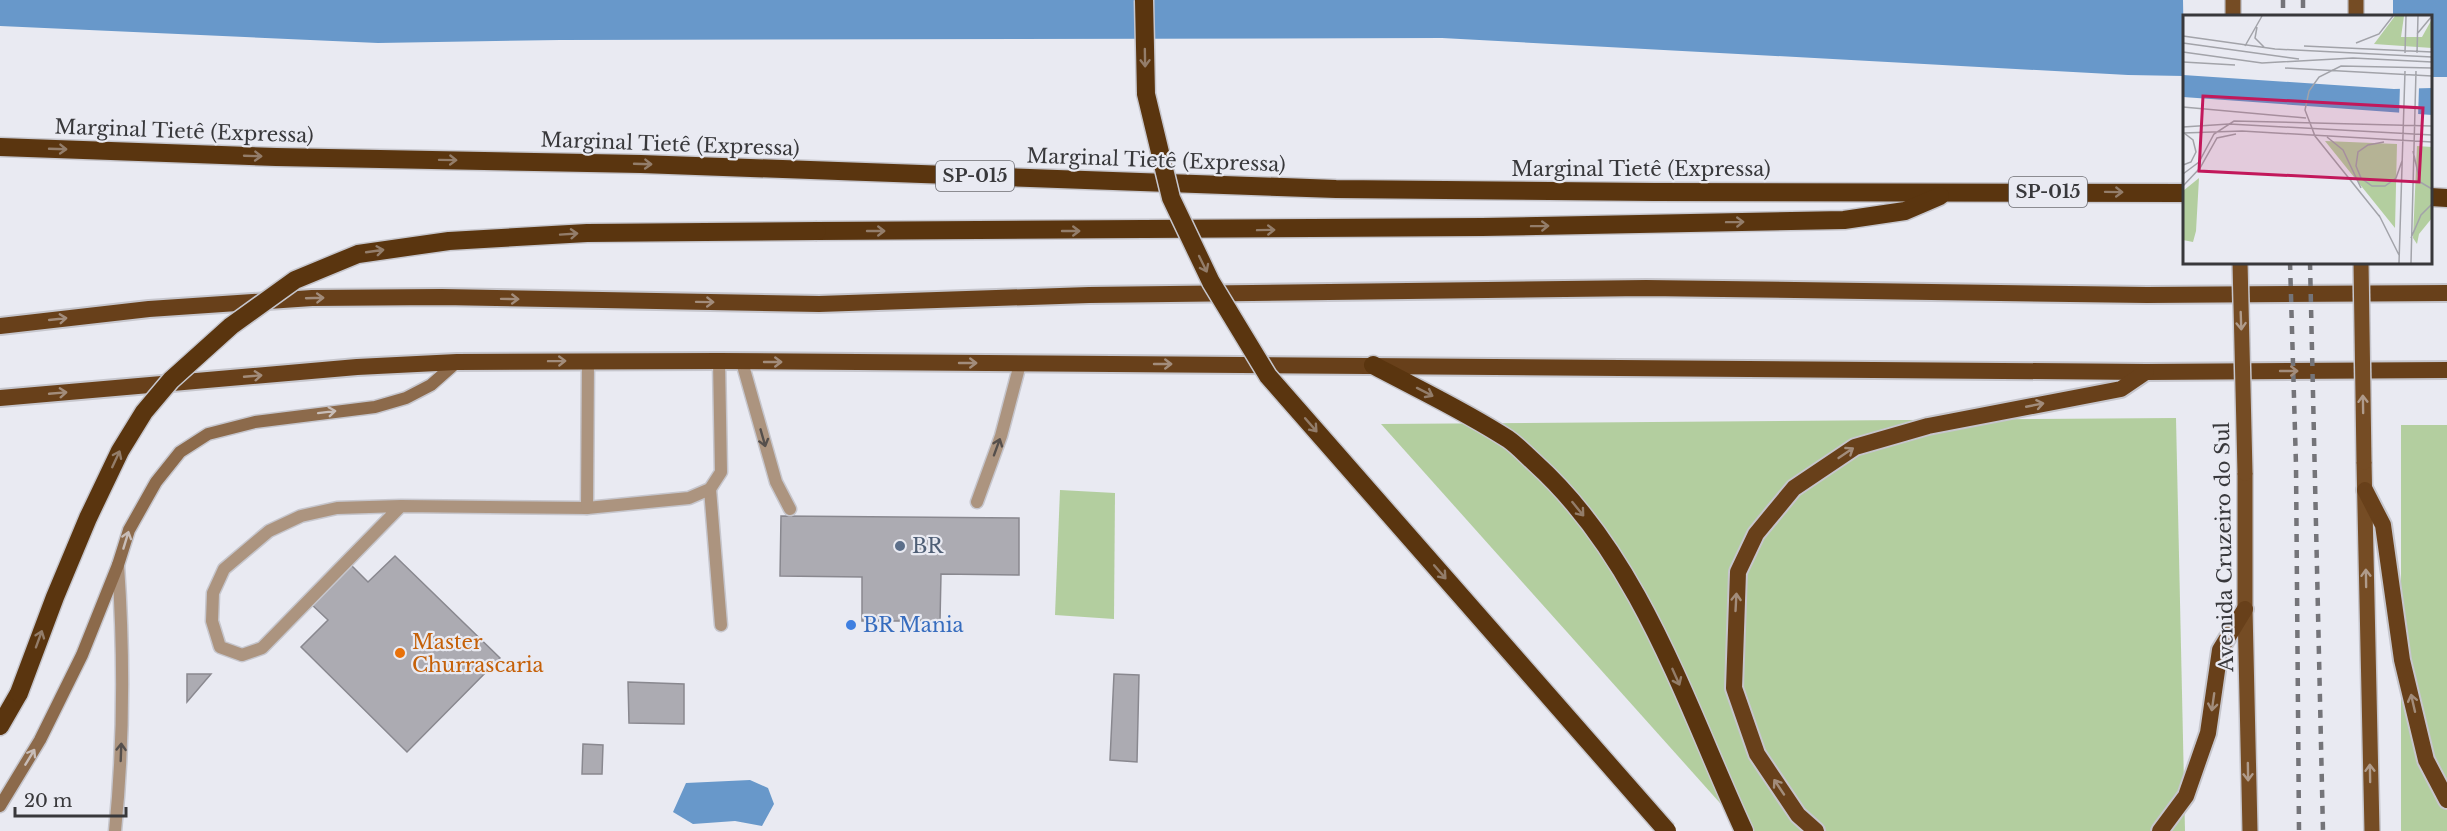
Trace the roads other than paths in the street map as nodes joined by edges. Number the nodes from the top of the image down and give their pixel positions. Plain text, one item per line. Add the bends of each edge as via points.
1 (1144, 0) edge
2 (0, 147) edge
3 (1950, 192) junction
4 (2183, 193) edge
5 (2432, 197) edge
6 (2447, 198) edge
7 (2240, 264) edge
8 (2361, 264) edge
9 (2447, 293) edge
10 (0, 326) edge
11 (588, 360) junction
12 (719, 361) junction
13 (457, 362) junction
14 (742, 362) junction
15 (1020, 364) junction
16 (1373, 365) junction
17 (2447, 370) edge
18 (2146, 372) junction
19 (0, 398) edge
20 (710, 489) junction
21 (2365, 490) junction
22 (977, 502) dead end
23 (401, 506) junction
24 (587, 507) junction
25 (790, 509) dead end
26 (118, 565) junction
27 (2245, 609) junction
28 (721, 625) dead end
29 (0, 726) edge
30 (2447, 800) edge
31 (0, 806) edge
32 (115, 831) edge
33 (1667, 831) edge
34 (1744, 831) edge
35 (1816, 831) edge
36 (2160, 831) edge
37 (2250, 831) edge
38 (2372, 831) edge

1 -> 33 highway, bridge via 1146,94 1171,198 1211,282 1268,376
2 -> 3 highway, Marginal Tietê (Expressa) / SP-015 via 641,164 1336,189
3 -> 4 highway, SP-015
29 -> 3 highway, bridge via 19,693 88,518 120,451 144,412 171,380 231,326 295,280 358,254 449,241 587,232 1458,228 1844,220 1905,211
5 - 6 highway
7 -> 27 main road, Avenida Cruzeiro do Sul, bridge
21 -> 8 main road, bridge
10 -> 9 highway via 148,309 312,298 819,304 1089,295 1646,288 2147,295
11 - 12 highway
13 -> 11 highway
11 - 24 street
12 - 14 highway
12 - 20 street via 721,472
19 -> 13 highway
26 -> 13 main road via 129,530 156,482 180,452 208,434 255,422 375,406 406,398 431,385
14 -> 15 highway
14 -> 25 street via 776,482
15 -> 16 highway
22 -> 15 street via 1001,436
16 - 18 highway
16 -> 34 highway via 1509,440 1556,482 1583,515 1620,568 1654,628
18 -> 17 highway
35 -> 18 highway via 1798,815 1757,754 1734,687 1738,572 1756,534 1794,488 1855,447 1928,426 2121,389
20 - 24 street via 689,498
20 - 28 street
30 -> 21 highway via 2426,760 2402,660 2383,525
38 -> 21 main road
23 - 23 street via 337,508 301,516 269,531 224,569 213,593 212,621 220,647 242,655 262,648
23 - 24 street
31 -> 26 main road via 40,740 82,655
32 -> 26 street via 123,705
27 -> 36 highway via 2220,650 2208,733 2186,796
27 -> 37 main road, Avenida Cruzeiro do Sul

